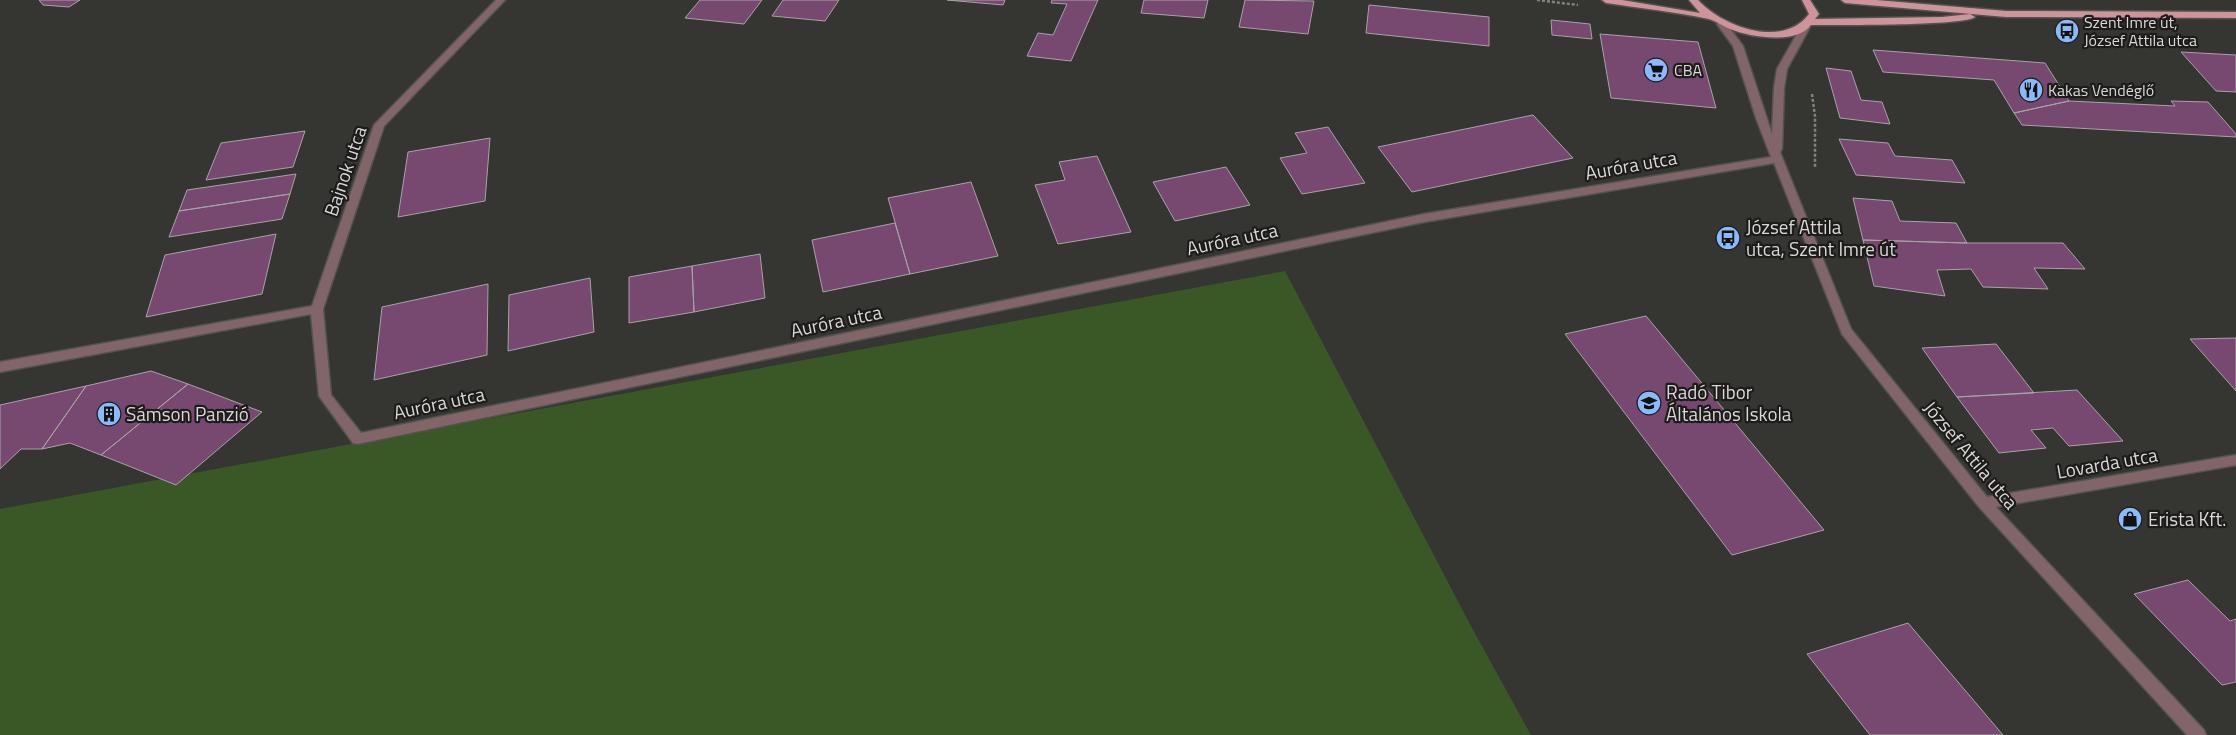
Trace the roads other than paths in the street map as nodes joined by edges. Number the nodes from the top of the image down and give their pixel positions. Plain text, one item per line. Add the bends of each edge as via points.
1 (501, 0) edge
2 (1606, 0) edge
3 (1693, 0) edge
4 (1806, 0) edge
5 (1845, 0) edge
6 (2006, 14) junction
7 (2236, 15) edge
8 (1709, 17) junction
9 (1722, 24) junction
10 (1808, 25) junction
11 (1778, 159) junction
12 (317, 309) junction
13 (0, 367) edge
14 (2236, 460) edge
15 (1984, 503) junction
16 (2198, 735) edge

1 - 12 street, Bajnok utca via 379,125
2 - 8 main road
3 - 8 main road
4 - 10 main road via 1814,14
5 - 6 main road
6 - 7 main road
6 - 10 main road
8 - 9 main road
9 - 10 main road via 1777,34 1793,32
9 - 11 street, József Attila utca via 1738,46
10 - 11 street, József Attila utca via 1782,68 1776,123
11 - 12 street, Auróra utca via 1424,218 358,439 325,396
11 - 15 street, József Attila utca via 1846,331
12 - 13 street
14 - 15 street, Lovarda utca
15 - 16 street, József Attila utca

